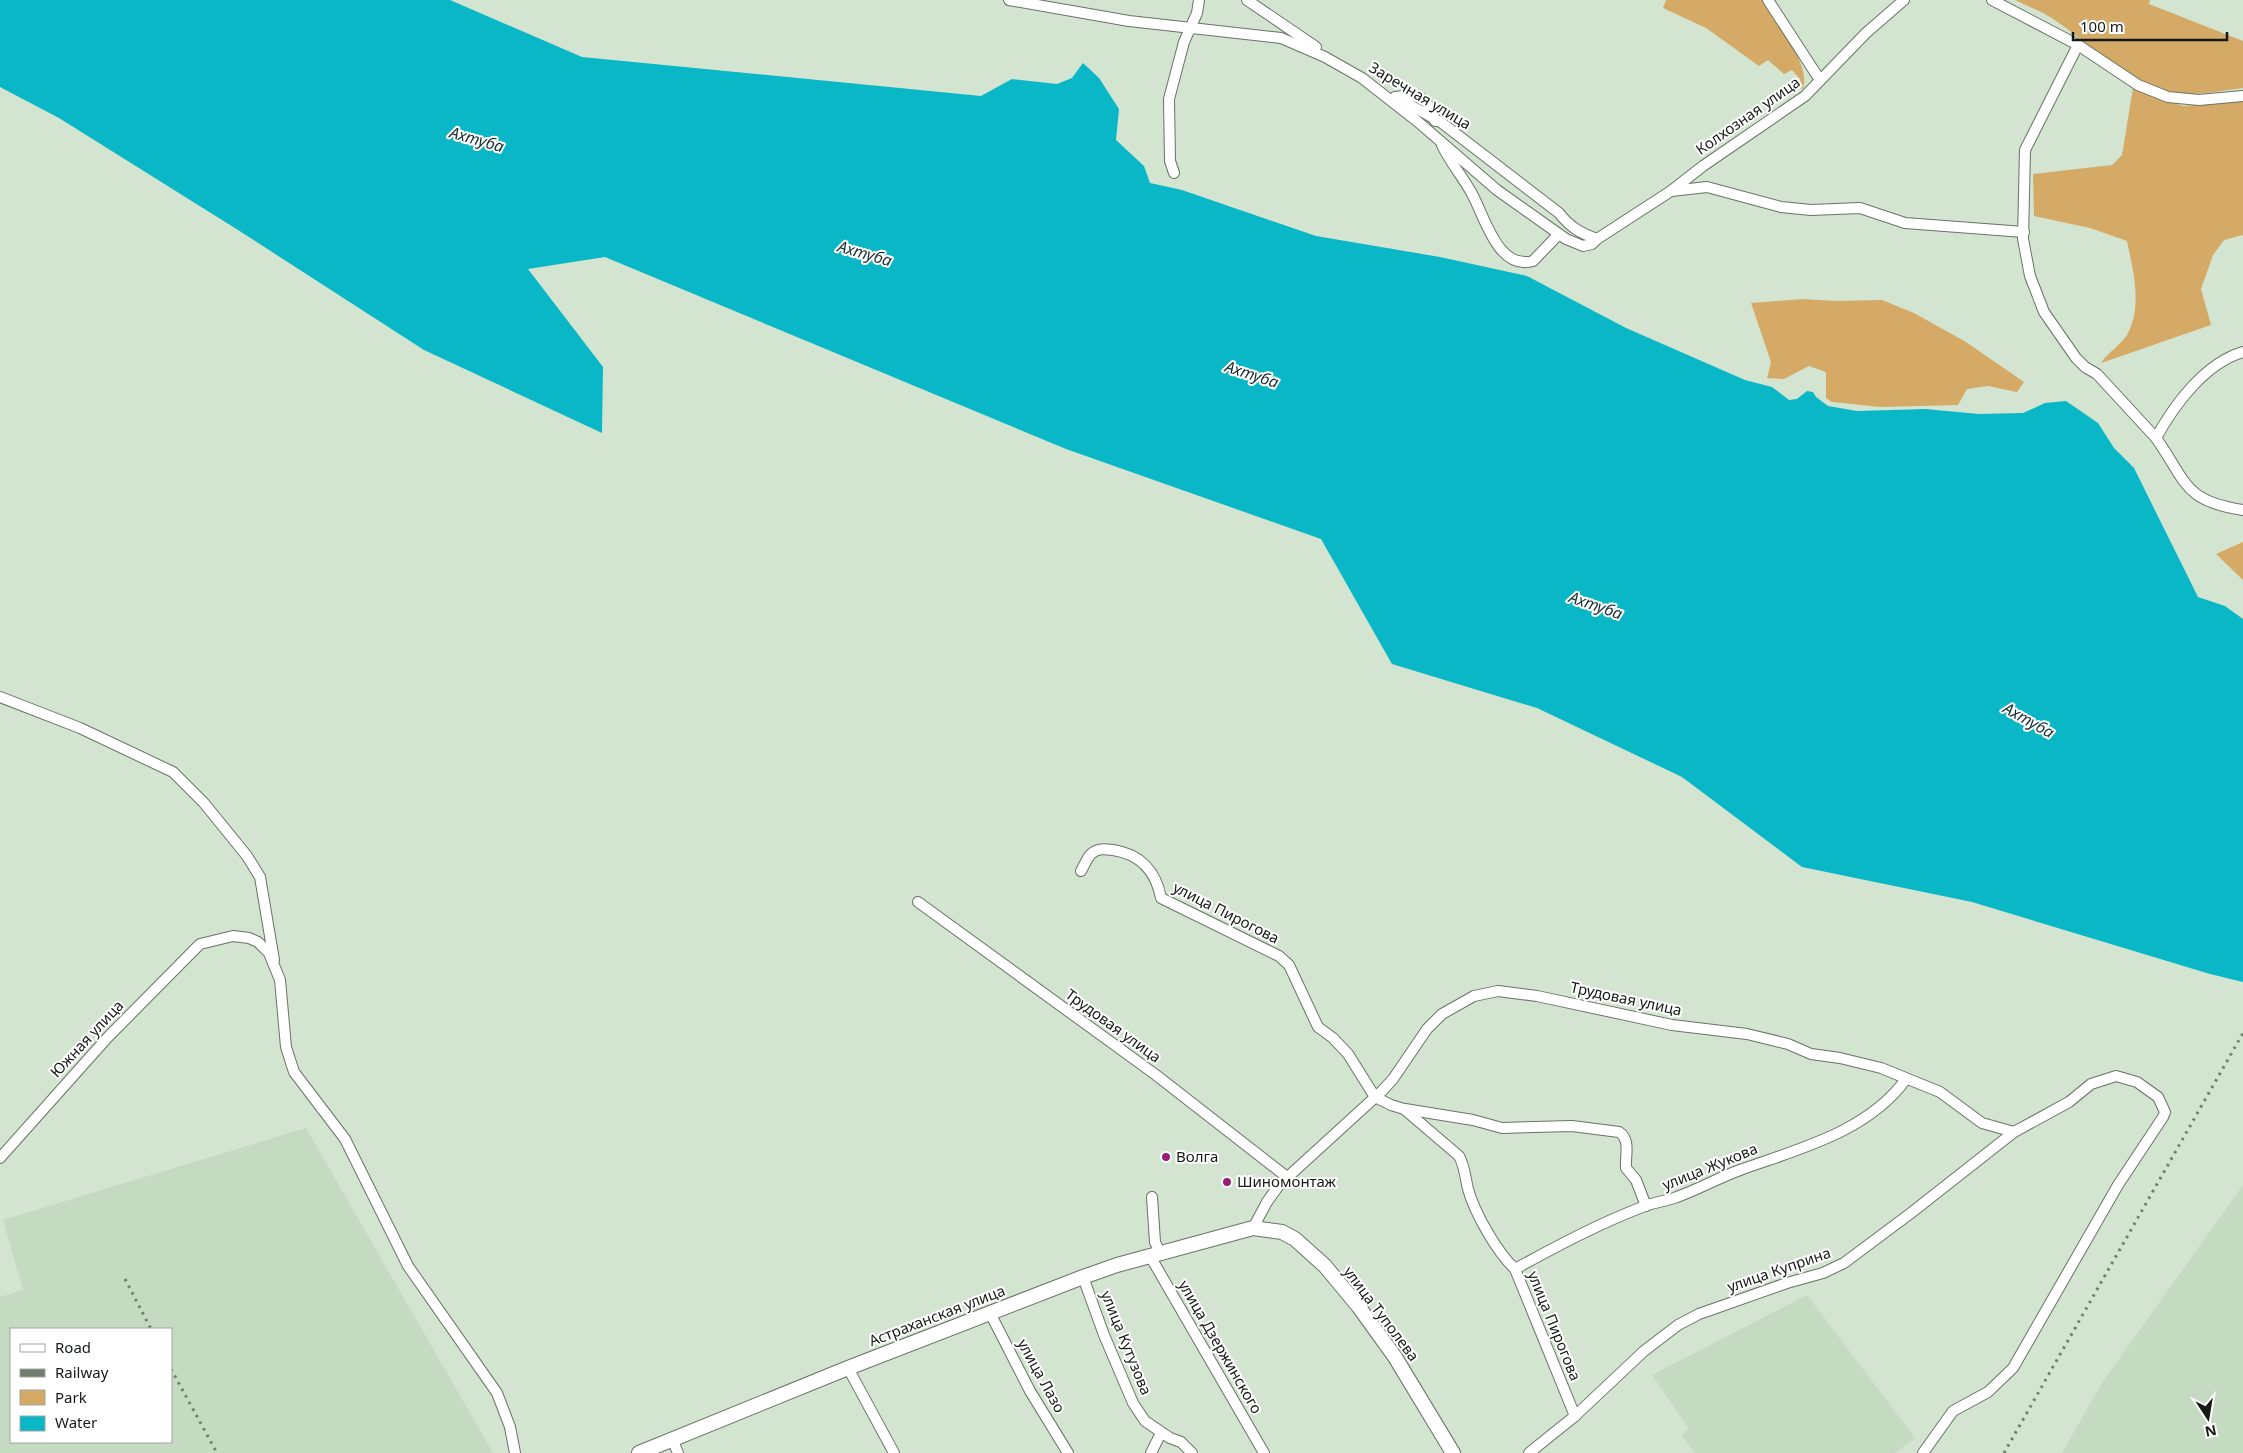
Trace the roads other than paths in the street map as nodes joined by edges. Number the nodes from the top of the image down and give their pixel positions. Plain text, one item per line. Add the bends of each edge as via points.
1 (1009, 0) edge
2 (1199, 0) edge
3 (1237, 0) edge
4 (1247, 0) edge
5 (1768, 0) edge
6 (1904, 0) edge
7 (1992, 0) edge
8 (1027, 2) edge
9 (1277, 21) junction
10 (1189, 28) junction
11 (2078, 45) junction
12 (1362, 78) junction
13 (1820, 80) junction
14 (2243, 96) edge
15 (1392, 98) junction
16 (1434, 119) junction
17 (1440, 141) junction
18 (1174, 173) dead end
19 (1671, 191) junction
20 (2024, 232) junction
21 (1559, 234) junction
22 (1597, 239) junction
23 (2243, 352) edge
24 (2156, 438) junction
25 (2243, 510) edge
26 (0, 697) edge
27 (1081, 871) dead end
28 (918, 902) dead end
29 (274, 963) junction
30 (1906, 1079) junction
31 (1376, 1098) junction
32 (1404, 1109) junction
33 (2014, 1132) junction
34 (0, 1158) edge
35 (1287, 1176) junction
36 (1152, 1196) dead end
37 (1646, 1206) junction
38 (1253, 1228) junction
39 (1155, 1254) junction
40 (1515, 1269) junction
41 (1083, 1277) junction
42 (990, 1313) junction
43 (848, 1368) junction
44 (1575, 1416) junction
45 (1161, 1433) junction
46 (672, 1439) junction
47 (515, 1453) edge
48 (639, 1453) edge
49 (678, 1453) edge
50 (894, 1453) edge
51 (1068, 1453) edge
52 (1152, 1453) edge
53 (1192, 1453) edge
54 (1264, 1453) edge
55 (1453, 1453) edge
56 (1529, 1453) edge
57 (1923, 1453) edge

1 - 8 street
2 - 10 street
3 - 9 street
4 - 9 street, Заречная улица
5 - 13 street
6 - 13 street, Колхозная улица
7 - 11 street
8 - 10 street via 1129,21
9 - 12 street, Заречная улица
10 - 12 street via 1281,38
10 - 18 street via 1169,99 1170,161
11 - 14 street via 2138,85 2168,97 2198,100
11 - 20 street via 2026,150
12 - 15 street, Заречная улица
13 - 19 street, Колхозная улица via 1805,96
15 - 16 street, Заречная улица
15 - 17 street
16 - 17 street
16 - 22 street, Заречная улица via 1536,194 1580,233
17 - 21 street via 1497,190
17 - 21 street via 1504,254 1519,262 1533,261
19 - 20 street, Колхозная улица via 1707,187 1781,207 1811,210 1860,208 1905,223
19 - 22 street, Колхозная улица
20 - 24 street via 2024,254 2030,276 2055,330 2076,358 2097,374
21 - 22 street via 1584,246
23 - 24 street via 2214,365 2196,382
24 - 25 street via 2193,493 2211,503
26 - 29 street via 80,728 173,772 204,803 260,876
27 - 31 street, улица Пирогова via 1090,855 1097,850 1133,855 1152,872 1161,898 1280,956 1288,965 1318,1027 1348,1054
28 - 35 street, Трудовая улица via 1156,1075
29 - 34 street, Южная улица via 269,953 249,938 233,936 200,944 108,1037
29 - 47 street via 280,980 286,1047 294,1072 345,1139 408,1266 498,1393
30 - 31 street, Трудовая улица via 1881,1068 1811,1054 1788,1044 1747,1034 1672,1025 1537,996 1498,991 1474,996 1442,1014 1427,1029
30 - 33 street, Трудовая улица via 1940,1092 1982,1123
30 - 37 street, улица Жукова via 1895,1094 1874,1112 1821,1140 1678,1197
31 - 32 street, улица Пирогова
31 - 35 street, Трудовая улица
32 - 37 street via 1502,1128 1572,1126 1619,1132 1627,1143 1626,1168 1636,1180
32 - 40 street, улица Пирогова via 1459,1156 1474,1204 1503,1258
33 - 44 street, улица Куприна via 1844,1263 1699,1314 1678,1325 1644,1351
33 - 57 street, улица Куприна via 2069,1102 2091,1084 2116,1076 2150,1090 2158,1097 2165,1112 2094,1225 2013,1368 1988,1392 1953,1411
35 - 38 street, Трудовая улица via 1267,1202
36 - 39 street, улица Дзержинского
37 - 40 street, улица Жукова
38 - 39 main road, Астраханская улица
38 - 55 main road, улица Туполева via 1282,1232 1325,1266 1396,1357
39 - 41 main road, Астраханская улица
39 - 54 street, улица Дзержинского
40 - 44 street, улица Пирогова
41 - 42 main road, Астраханская улица
41 - 45 street, улица Кутузова via 1133,1404 1144,1421
42 - 43 main road, Астраханская улица
42 - 51 street, улица Лазо via 1030,1391
43 - 46 main road, Астраханская улица
43 - 50 street
44 - 56 street, улица Куприна
45 - 52 street
45 - 53 street, улица Кутузова via 1181,1442
46 - 48 main road, Астраханская улица
46 - 49 street

